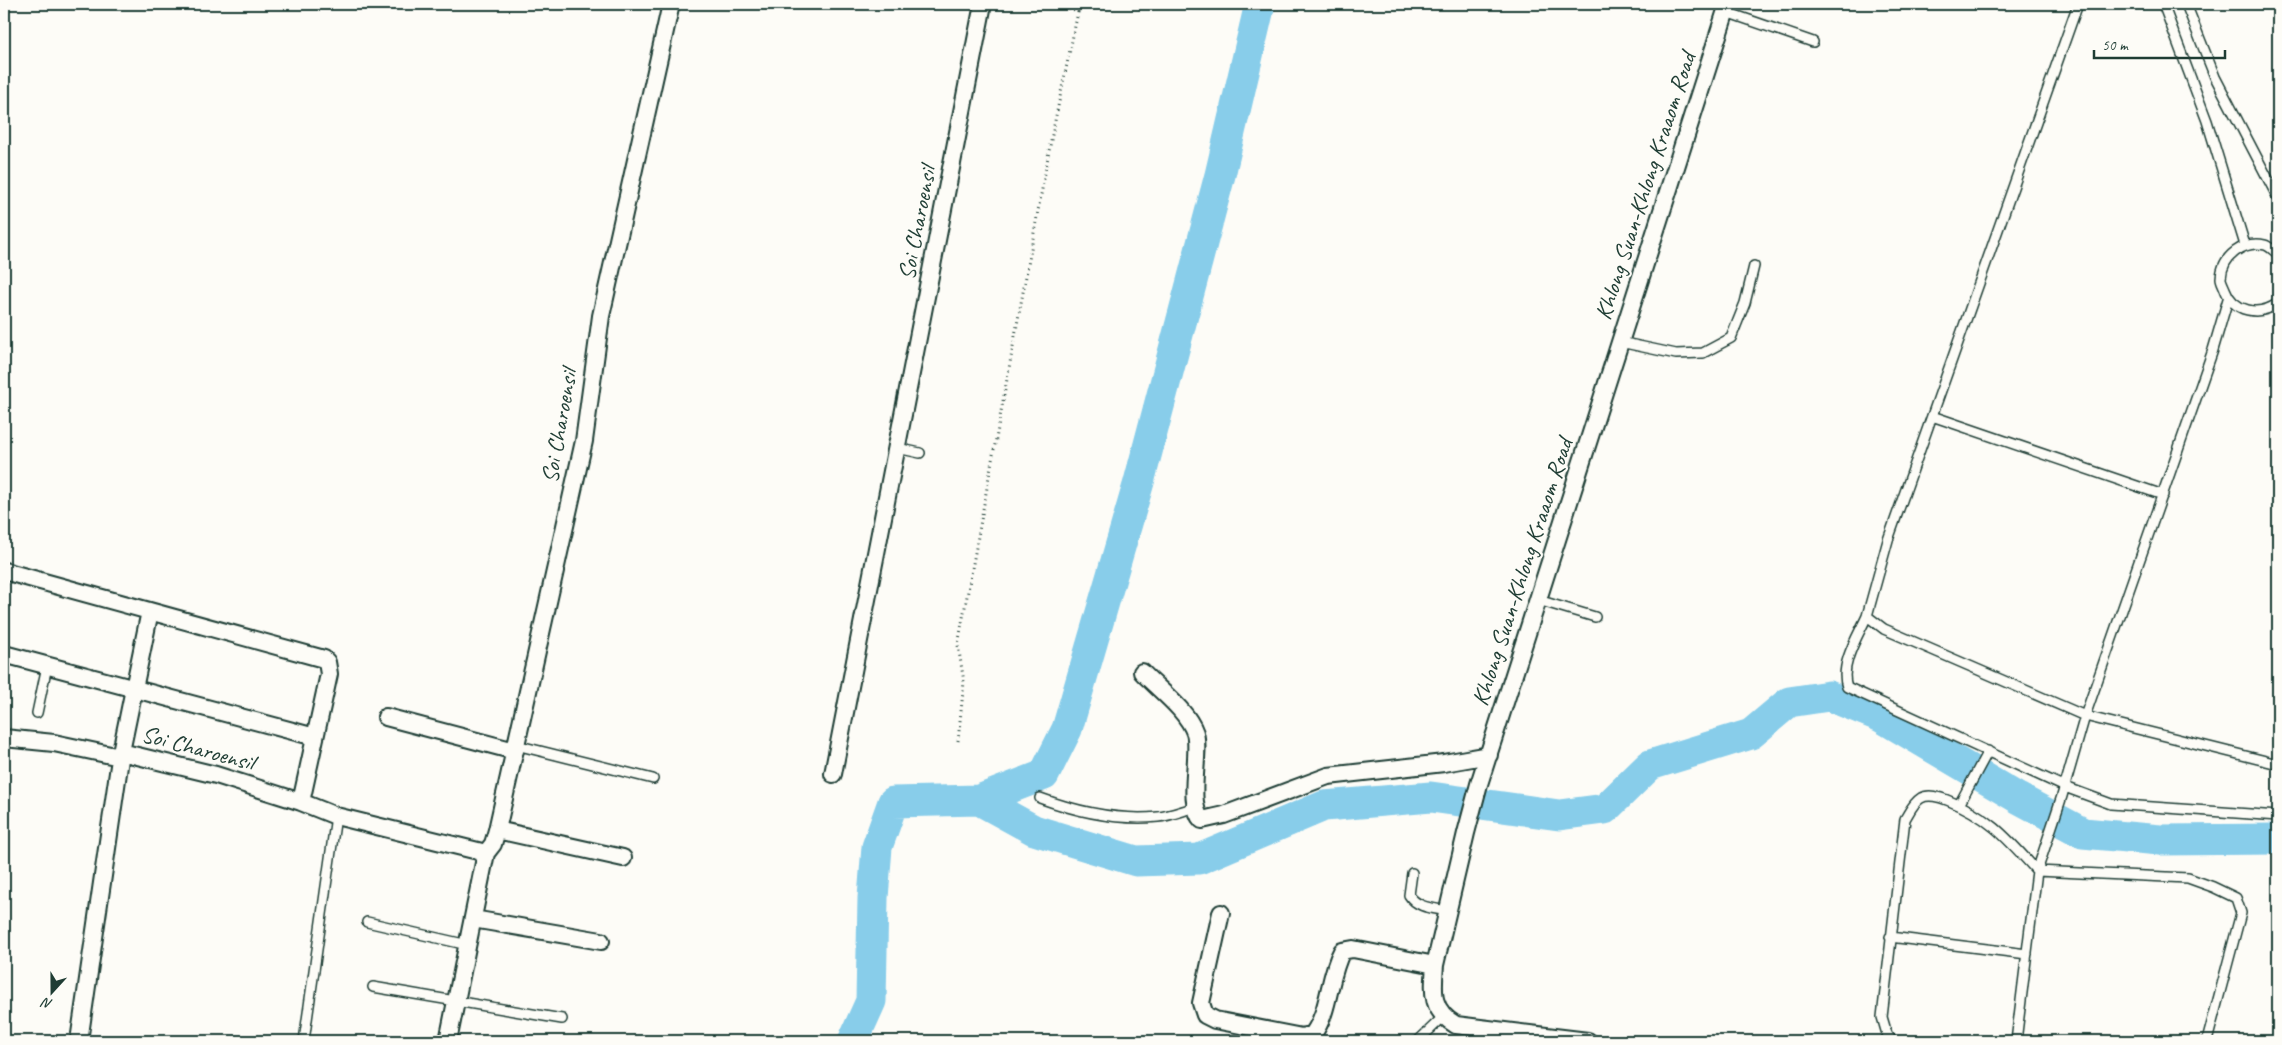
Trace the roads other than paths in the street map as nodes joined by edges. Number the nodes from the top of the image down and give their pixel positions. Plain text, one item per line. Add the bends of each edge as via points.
1 (671, 4) edge
2 (983, 4) edge
3 (2078, 4) edge
4 (2163, 4) edge
5 (2186, 4) edge
6 (1727, 8) edge
7 (1814, 42) dead end
8 (2278, 198) edge
9 (2244, 245) junction
10 (2278, 254) edge
11 (1754, 266) dead end
12 (2228, 299) junction
13 (2278, 304) edge
14 (1620, 342) junction
15 (1932, 416) junction
16 (897, 448) junction
17 (920, 453) dead end
18 (2163, 495) junction
19 (4, 571) edge
20 (1538, 600) junction
21 (150, 611) junction
22 (1867, 616) junction
23 (1595, 617) dead end
24 (4, 654) edge
25 (48, 666) junction
26 (1142, 672) dead end
27 (132, 689) junction
28 (37, 713) dead end
29 (2084, 716) junction
30 (386, 717) dead end
31 (315, 737) junction
32 (4, 738) edge
33 (515, 748) junction
34 (120, 754) junction
35 (1986, 754) junction
36 (1489, 755) junction
37 (2278, 764) edge
38 (833, 774) dead end
39 (653, 779) dead end
40 (2064, 791) junction
41 (1040, 798) dead end
42 (301, 802) junction
43 (1959, 805) junction
44 (1196, 807) junction
45 (336, 816) junction
46 (2278, 816) edge
47 (497, 830) junction
48 (486, 853) junction
49 (624, 858) dead end
50 (2037, 872) junction
51 (1412, 873) dead end
52 (1448, 911) junction
53 (1221, 913) dead end
54 (473, 919) junction
55 (367, 922) dead end
56 (1890, 937) junction
57 (601, 941) dead end
58 (468, 944) junction
59 (2027, 954) junction
60 (1435, 965) junction
61 (372, 987) dead end
62 (457, 1000) junction
63 (1443, 1017) junction
64 (562, 1019) dead end
65 (80, 1041) edge
66 (304, 1041) edge
67 (448, 1041) edge
68 (1418, 1041) edge
69 (1588, 1041) edge
70 (1892, 1041) edge
71 (2016, 1041) edge
72 (2207, 1041) edge

1 - 33 street, Soi Charoensil via 601,316 584,441
2 - 16 street, Soi Charoensil
3 - 15 lane
4 - 9 lane via 2207,121
5 - 8 lane via 2216,78
6 - 7 lane
6 - 14 street, Khlong Suan-Khlong Kraaom Road
9 - 10 lane via 2266,245
9 - 12 lane via 2227,258 2221,279
11 - 14 lane via 1746,303 1731,338 1703,353 1676,354
12 - 13 lane via 2246,311 2267,311
12 - 18 lane
14 - 20 street, Khlong Suan-Khlong Kraaom Road
15 - 18 lane
15 - 22 lane via 1888,540
16 - 17 lane
16 - 38 street, Soi Charoensil
18 - 29 lane
19 - 21 street
20 - 23 lane
20 - 36 street, Khlong Suan-Khlong Kraaom Road
21 - 27 street
21 - 31 street via 324,659 329,674
22 - 29 lane via 1884,628
22 - 35 lane via 1848,660 1844,678 1847,687
24 - 25 street
25 - 27 street
25 - 28 lane
26 - 44 street via 1180,711 1196,735
27 - 31 street
27 - 34 street
29 - 37 lane
29 - 40 lane
30 - 33 street
31 - 42 street
32 - 34 street
33 - 39 lane
33 - 47 street, Soi Charoensil
34 - 42 street, Soi Charoensil via 216,775
34 - 65 street, Soi Charoensil
35 - 40 lane
35 - 43 lane
36 - 44 street via 1328,776 1206,820 1198,817
36 - 52 street, Khlong Suan-Khlong Kraaom Road
40 - 46 lane via 2111,804
40 - 50 lane
41 - 44 lane via 1107,817 1159,817
42 - 45 street, Soi Charoensil
43 - 50 lane via 1990,822
43 - 56 lane via 1940,797 1923,797 1913,804 1905,819
45 - 48 street, Soi Charoensil
45 - 66 lane
47 - 48 street, Soi Charoensil
47 - 49 street
48 - 54 street, Soi Charoensil
50 - 59 lane
50 - 72 lane via 2188,878 2236,898 2241,913
51 - 52 lane via 1408,895 1412,900 1418,905
52 - 60 street, Khlong Suan-Khlong Kraaom Road
53 - 60 street via 1201,1003 1204,1015 1215,1020 1302,1037 1313,1034 1321,1024 1334,966 1342,951 1353,949
54 - 57 street
54 - 58 street, Soi Charoensil
55 - 58 lane
56 - 59 lane
56 - 70 lane via 1882,1018
58 - 62 street, Soi Charoensil
59 - 71 lane
60 - 63 street, Khlong Suan-Khlong Kraaom Road via 1433,987
61 - 62 lane
62 - 64 lane
62 - 67 street, Soi Charoensil
63 - 68 lane
63 - 69 street via 1456,1024

